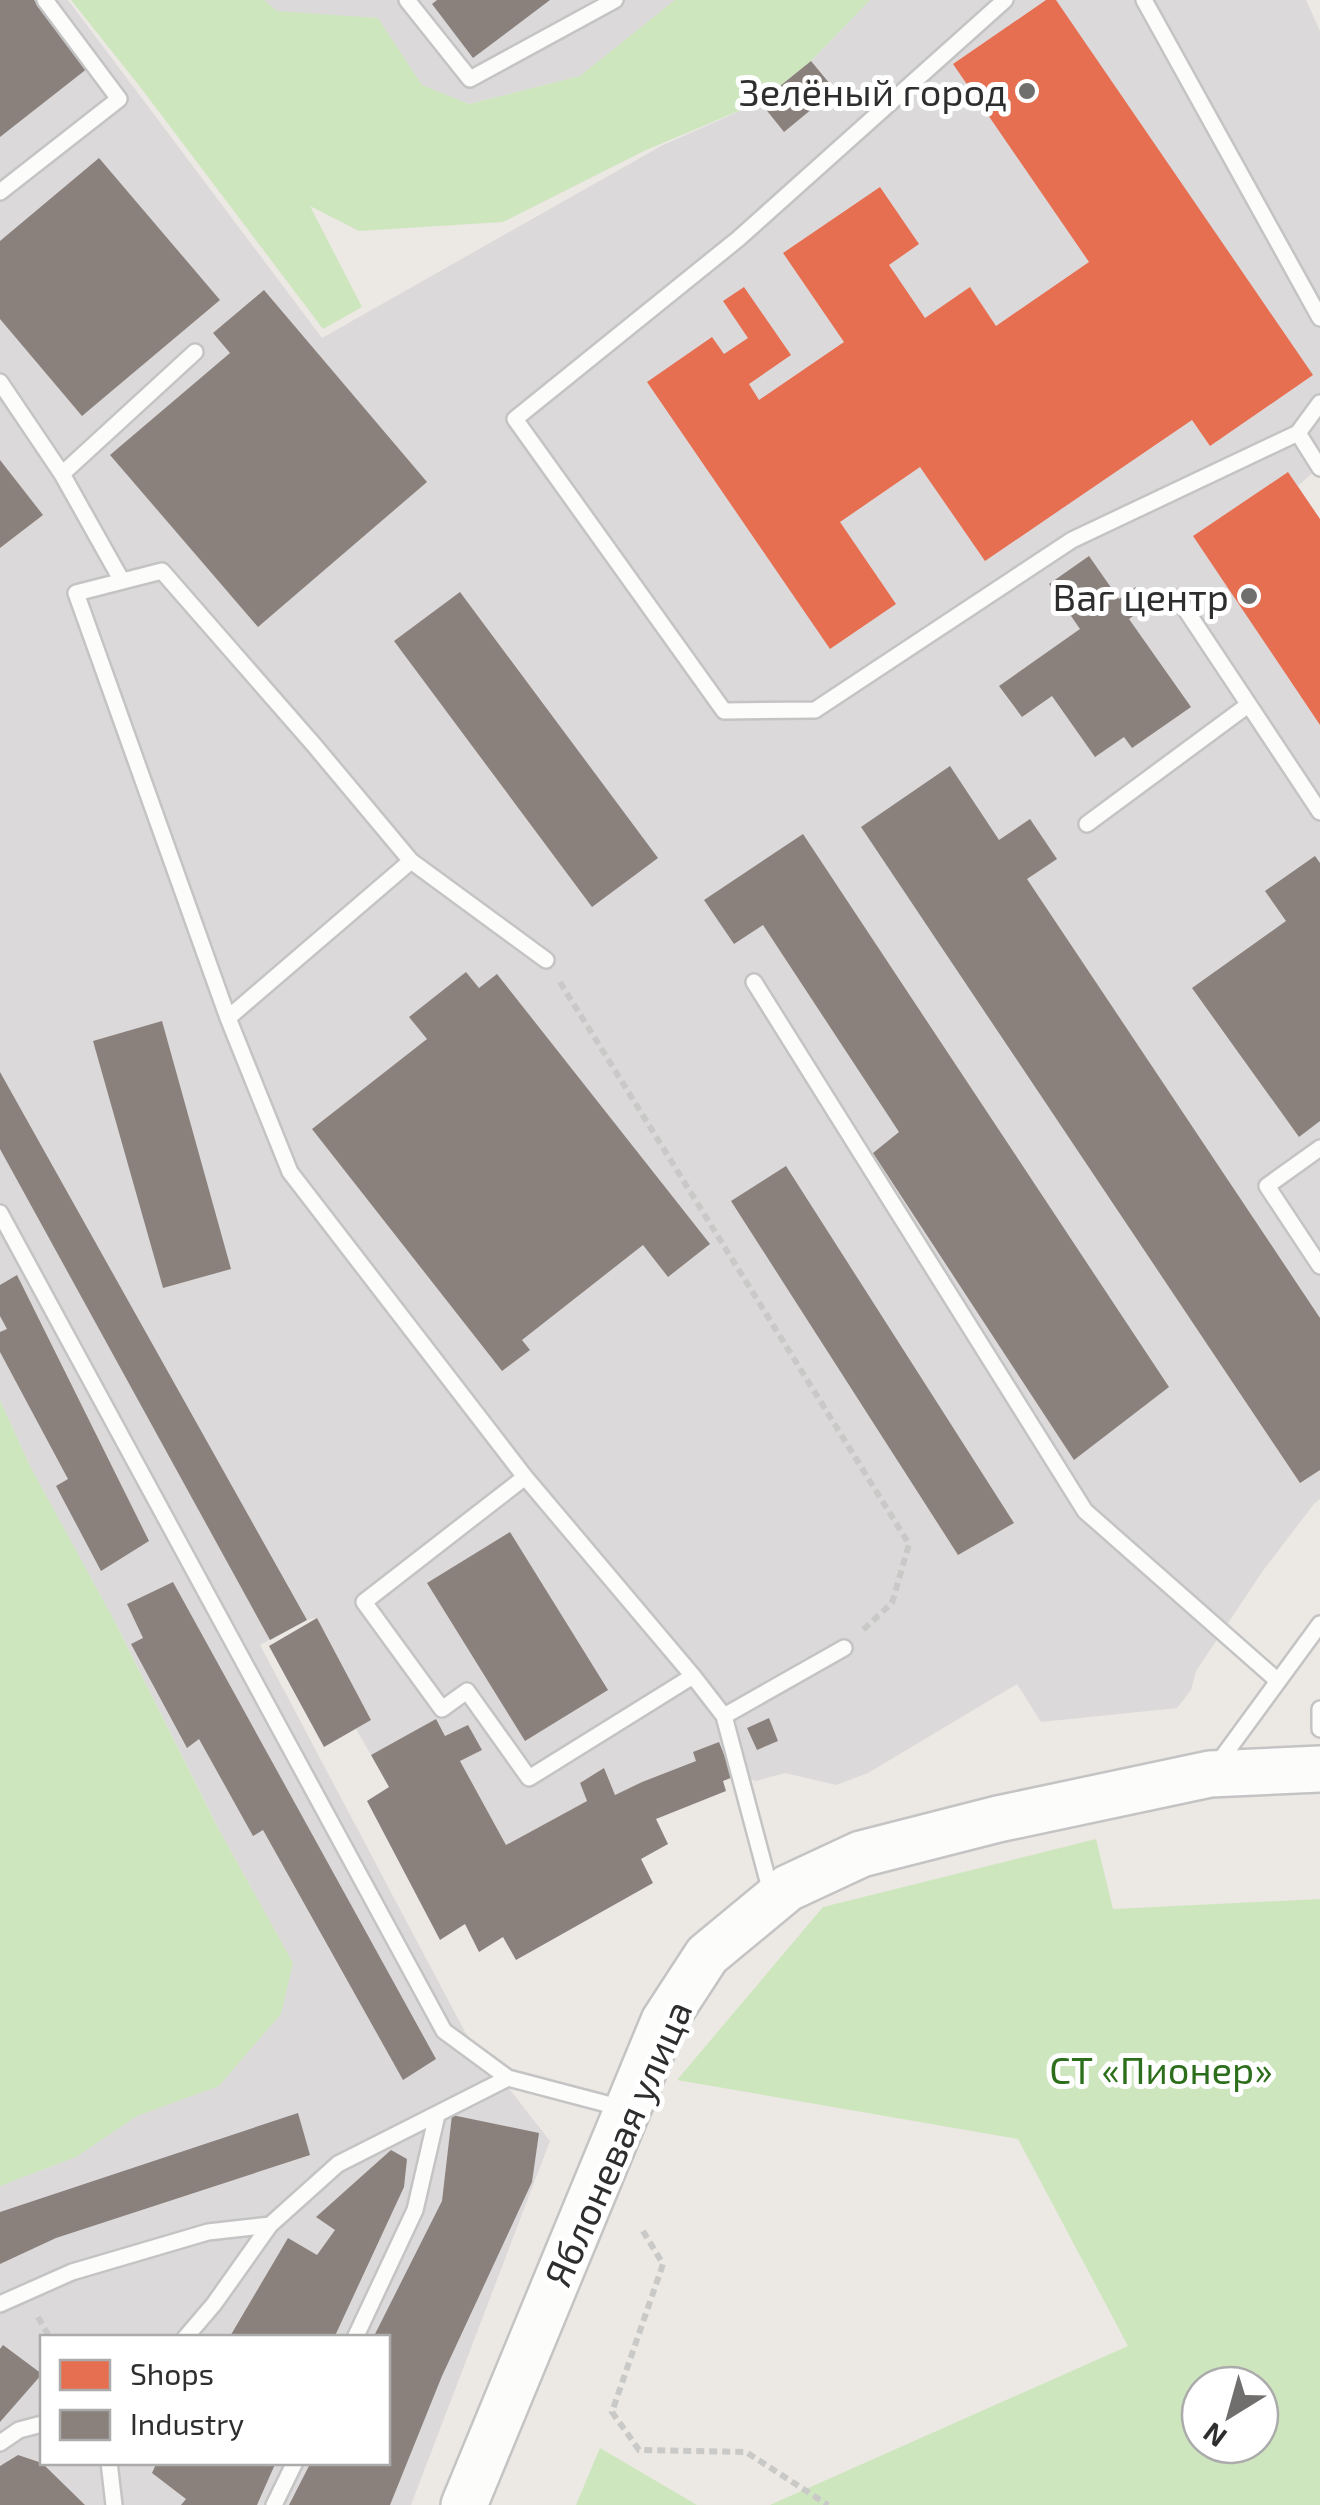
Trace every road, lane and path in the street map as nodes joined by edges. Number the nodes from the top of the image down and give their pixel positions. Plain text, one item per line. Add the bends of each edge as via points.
1 (45, 0) edge
2 (407, 0) edge
3 (615, 0) edge
4 (1005, 0) edge
5 (1144, 0) edge
6 (0, 192) edge
7 (1320, 318) edge
8 (195, 352) dead end
9 (0, 382) edge
10 (1320, 404) edge
11 (1298, 433) junction
12 (1320, 468) edge
13 (62, 474) junction
14 (122, 581) junction
15 (1178, 598) dead end
16 (1248, 705) junction
17 (1320, 812) edge
18 (1087, 824) dead end
19 (411, 860) junction
20 (546, 960) joint
21 (754, 982) dead end
22 (228, 1018) junction
23 (1320, 1148) edge
24 (0, 1213) edge
25 (1320, 1266) edge
26 (526, 1477) junction
27 (1320, 1624) edge
28 (844, 1648) joint
29 (694, 1676) junction
30 (1278, 1681) junction
31 (1320, 1709) edge
32 (724, 1716) junction
33 (1320, 1729) edge
34 (1320, 1769) edge
35 (1210, 1774) junction
36 (773, 1900) junction
37 (508, 2078) junction
38 (626, 2109) junction
39 (436, 2114) junction
40 (270, 2226) junction
41 (644, 2232) dead end
42 (0, 2304) edge
43 (187, 2335) edge
44 (357, 2335) edge
45 (40, 2425) edge
46 (0, 2443) edge
47 (109, 2465) edge
48 (294, 2465) edge
49 (114, 2505) edge
50 (274, 2505) edge
51 (464, 2505) edge
52 (828, 2505) edge

1 - 6 lane via 119,99
2 - 3 lane via 470,79
4 - 11 lane via 738,238 515,419 724,711 815,710 1072,540
5 - 7 lane
8 - 13 lane
9 - 13 lane
10 - 11 lane
11 - 12 lane
13 - 14 lane
14 - 19 lane via 162,572
14 - 22 lane via 76,593
15 - 16 lane
16 - 17 lane
16 - 18 lane
19 - 20 lane
19 - 22 lane
20 - 28 path via 909,1544 892,1602
21 - 30 lane via 1084,1511
22 - 26 lane via 290,1172
23 - 25 lane via 1267,1186
24 - 37 lane via 444,2030
26 - 29 lane
26 - 29 lane via 364,1602 442,1709 468,1692 529,1778
27 - 30 lane
28 - 32 lane
29 - 32 lane
30 - 35 lane
31 - 33 lane
32 - 36 lane
34 - 35 street, Яблоневая улица
35 - 36 street, Яблоневая улица via 862,1854
36 - 38 street, Яблоневая улица via 707,1955 664,2021
37 - 38 lane
37 - 39 lane
38 - 51 street, Яблоневая улица
39 - 40 lane via 338,2164
39 - 44 lane via 415,2210
40 - 42 lane via 208,2232 72,2272
40 - 43 lane
41 - 52 path via 663,2264 612,2412 639,2450 746,2452
45 - 46 lane
47 - 49 lane
48 - 50 lane

